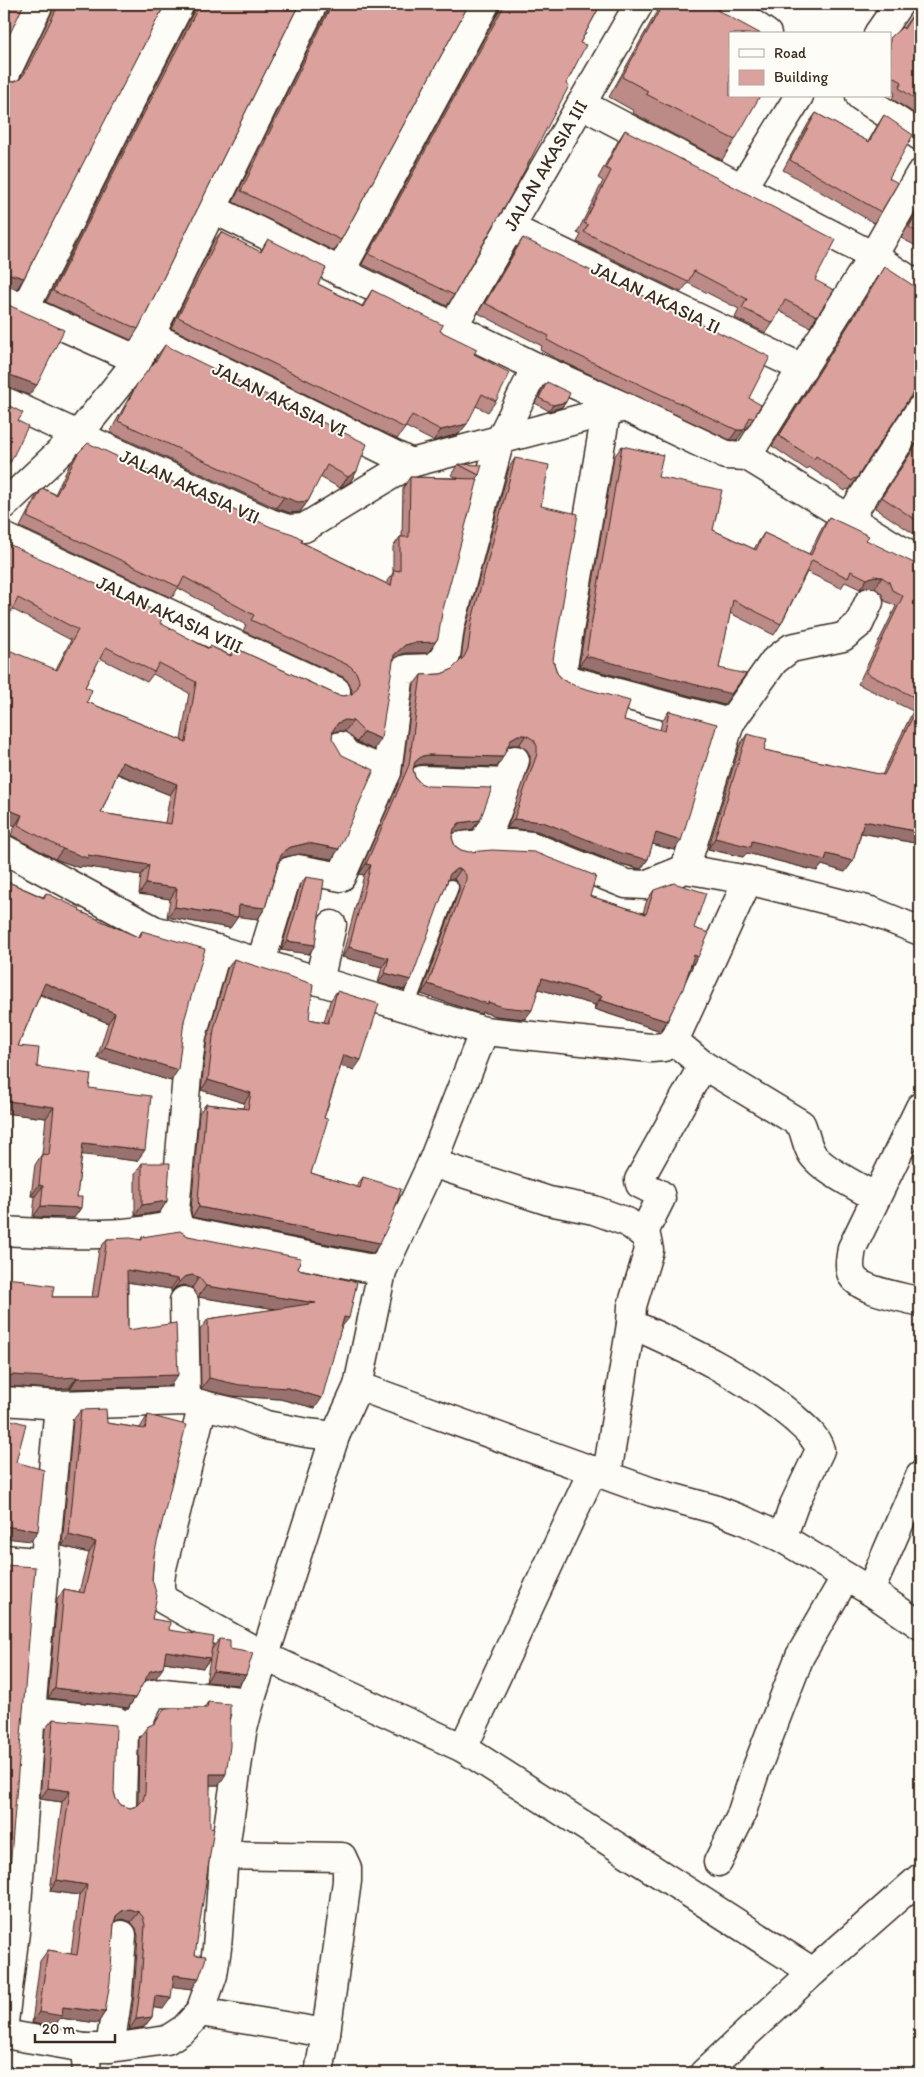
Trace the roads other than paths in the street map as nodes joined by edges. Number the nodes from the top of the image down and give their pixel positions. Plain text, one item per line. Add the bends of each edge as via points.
1 (39, 4) edge
2 (180, 4) edge
3 (313, 4) edge
4 (485, 4) edge
5 (639, 4) edge
6 (732, 4) edge
7 (899, 4) edge
8 (764, 32) edge
9 (879, 32) edge
10 (4, 77) edge
11 (798, 98) edge
12 (863, 98) edge
13 (581, 104) junction
14 (920, 136) edge
15 (920, 174) edge
16 (742, 188) junction
17 (213, 209) junction
18 (509, 227) junction
19 (873, 256) junction
20 (340, 272) junction
21 (920, 287) edge
22 (14, 305) edge
23 (452, 328) junction
24 (150, 335) junction
25 (138, 360) junction
26 (536, 367) junction
27 (802, 368) junction
28 (4, 401) edge
29 (615, 410) junction
30 (920, 410) edge
31 (78, 435) junction
32 (500, 440) junction
33 (747, 456) junction
34 (411, 463) junction
35 (4, 505) edge
36 (849, 518) junction
37 (4, 537) edge
38 (920, 562) edge
39 (869, 602) dead end
40 (336, 691) dead end
41 (730, 723) junction
42 (340, 746) dead end
43 (387, 772) junction
44 (422, 780) dead end
45 (4, 849) edge
46 (686, 869) junction
47 (748, 880) junction
48 (450, 887) edge
49 (332, 926) dead end
50 (920, 931) edge
51 (217, 949) junction
52 (261, 962) junction
53 (320, 981) junction
54 (407, 1008) junction
55 (484, 1031) junction
56 (674, 1041) junction
57 (703, 1065) junction
58 (920, 1107) edge
59 (432, 1163) junction
60 (876, 1197) junction
61 (178, 1224) junction
62 (4, 1231) edge
63 (643, 1234) junction
64 (382, 1271) junction
65 (184, 1301) dead end
66 (920, 1302) edge
67 (631, 1324) junction
68 (358, 1386) junction
69 (4, 1401) edge
70 (195, 1403) junction
71 (59, 1405) junction
72 (335, 1436) junction
73 (600, 1472) junction
74 (920, 1476) edge
75 (782, 1538) junction
76 (4, 1560) edge
77 (45, 1563) junction
78 (845, 1578) junction
79 (870, 1591) junction
80 (920, 1625) edge
81 (266, 1657) junction
82 (250, 1702) junction
83 (31, 1712) junction
84 (122, 1725) junction
85 (463, 1748) junction
86 (122, 1804) edge
87 (224, 1855) junction
88 (718, 1862) dead end
89 (920, 1878) edge
90 (10, 1908) edge
91 (122, 1935) dead end
92 (813, 1972) junction
93 (200, 2012) junction
94 (4, 2022) edge
95 (326, 2033) junction
96 (4, 2034) edge
97 (94, 2056) edge
98 (320, 2073) edge
99 (704, 2073) edge

1 - 10 street
2 - 22 street
3 - 17 street
4 - 20 street
5 - 13 street, JALAN AKASIA III
6 - 8 street via 743,17
7 - 9 street
11 - 16 street
12 - 14 street
13 - 16 street
13 - 18 street, JALAN AKASIA III
15 - 19 street
16 - 19 street
17 - 20 street
17 - 24 street
18 - 23 street, JALAN AKASIA III
18 - 27 street, JALAN AKASIA II
19 - 21 street
19 - 27 street
20 - 23 street
22 - 25 street
23 - 26 street
24 - 25 street
24 - 34 street, JALAN AKASIA VI
25 - 31 street
26 - 29 street
26 - 32 street
27 - 33 street
28 - 31 street, JALAN AKASIA VII
29 - 32 street
29 - 33 street via 726,455
29 - 41 street via 562,672 573,681
30 - 36 street
31 - 34 street, JALAN AKASIA VII via 288,530 304,528
31 - 35 street
32 - 34 street
32 - 43 street via 450,627 446,656 434,668 406,669 400,673
33 - 36 street
36 - 38 street
37 - 40 street, JALAN AKASIA VIII
39 - 41 street via 859,624 843,637 791,648 774,661
41 - 46 street
42 - 43 street via 347,755
43 - 52 street via 341,877 298,869 288,872
44 - 46 street via 512,771 472,845 531,846 626,884 645,885
45 - 51 street via 154,930
46 - 47 street
47 - 50 street via 871,911
47 - 56 street
48 - 54 lane
49 - 53 street
51 - 52 street
51 - 61 street via 192,1036 188,1064 175,1212
52 - 53 street
53 - 54 street
54 - 55 street
55 - 56 street via 651,1048 664,1047
55 - 59 street
56 - 57 street
57 - 60 street via 801,1124 810,1152 824,1167
57 - 63 street via 639,1180 661,1198
58 - 60 street
59 - 63 street via 549,1201 594,1210 627,1222
59 - 64 street
60 - 66 street via 852,1248 851,1274 868,1288
61 - 62 street via 93,1236
61 - 64 street via 184,1231
63 - 67 street via 649,1250 632,1306
64 - 68 street
65 - 70 street
67 - 73 street
67 - 75 street via 697,1355 756,1389 817,1441 820,1450
68 - 72 street
68 - 73 street
69 - 71 street
70 - 71 street
70 - 72 street via 237,1413 266,1425
70 - 81 street via 162,1568 160,1594 164,1600
71 - 77 street
72 - 81 street
73 - 75 street via 652,1492 736,1517
73 - 85 street
74 - 79 street
75 - 78 street
76 - 77 street
77 - 83 street
78 - 79 street
78 - 88 street via 800,1656 740,1818
79 - 80 street
81 - 82 street
81 - 85 street
82 - 84 street via 164,1692 152,1694 138,1722
82 - 87 street via 242,1733
83 - 84 street
83 - 90 street
84 - 86 street
85 - 92 street
87 - 93 street via 217,1948 213,1974
87 - 95 street via 342,1857 347,1868 347,1880
89 - 92 street
90 - 94 street
91 - 97 street via 118,1994
92 - 99 street
93 - 95 street
93 - 97 street via 184,2029 167,2040
95 - 98 street
96 - 97 street

